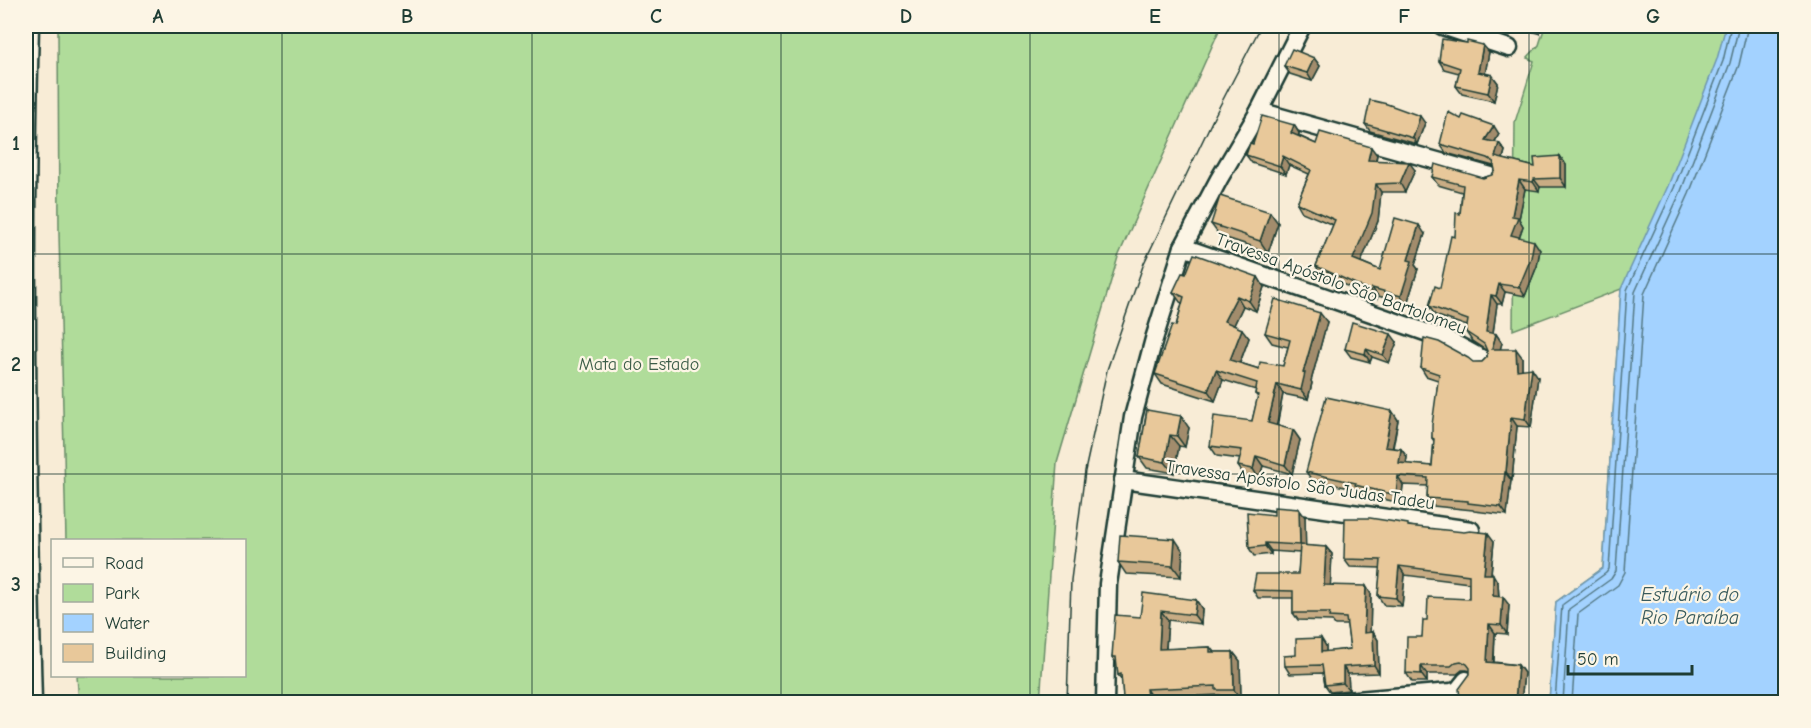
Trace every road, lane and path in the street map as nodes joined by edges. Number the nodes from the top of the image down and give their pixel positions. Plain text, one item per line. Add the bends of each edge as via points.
1 (30, 26) edge
2 (1302, 26) edge
3 (1442, 26) edge
4 (1509, 48) dead end
5 (1259, 111) junction
6 (1491, 176) edge
7 (1183, 247) junction
8 (1483, 361) edge
9 (1123, 480) junction
10 (1471, 530) edge
11 (1466, 680) edge
12 (33, 702) edge
13 (1105, 702) edge
14 (1334, 702) edge

1 - 12 street via 27,473
2 - 5 street
3 - 4 street
5 - 6 street
5 - 7 street
7 - 8 street, Travessa Apóstolo São Bartolomeu via 1448,340
7 - 9 street via 1133,417
9 - 10 street, Travessa Apóstolo São Judas Tadeu
9 - 13 street via 1108,584
11 - 14 street via 1451,693

